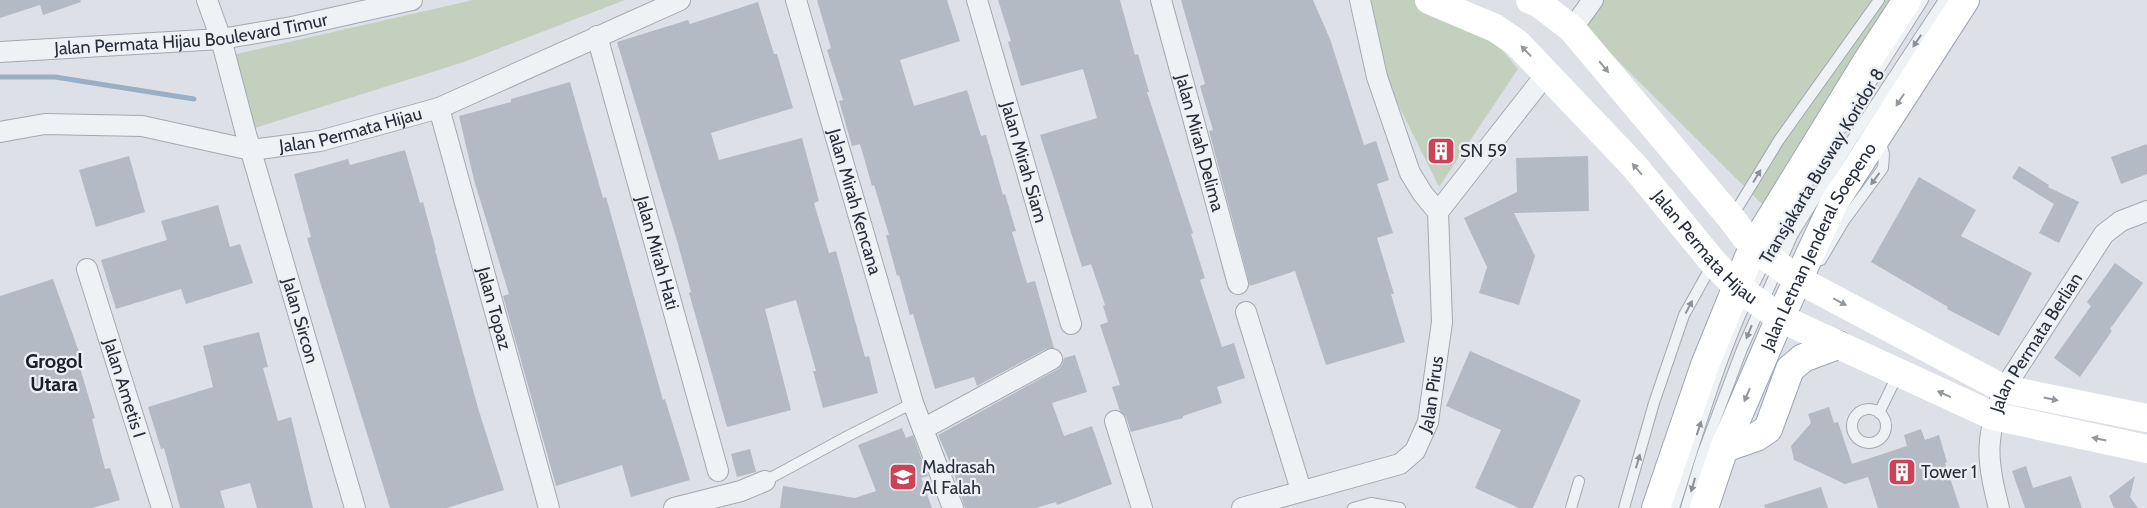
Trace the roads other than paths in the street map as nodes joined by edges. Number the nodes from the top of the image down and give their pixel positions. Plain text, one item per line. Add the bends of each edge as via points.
1 (207, 0) edge
2 (412, 0) edge
3 (680, 0) edge
4 (796, 0) edge
5 (977, 0) edge
6 (1161, 0) edge
7 (1360, 0) edge
8 (1429, 0) edge
9 (1530, 0) edge
10 (1593, 0) edge
11 (1879, 0) edge
12 (1907, 0) edge
13 (1923, 0) edge
14 (1944, 0) edge
15 (1965, 0) edge
16 (1572, 29) junction
17 (597, 36) junction
18 (221, 39) junction
19 (1860, 50) junction
20 (0, 52) edge
21 (1547, 73) junction
22 (439, 108) junction
23 (0, 132) edge
24 (1838, 135) dead end
25 (248, 142) junction
26 (1816, 168) dead end
27 (2147, 211) edge
28 (1438, 212) junction
29 (1731, 218) junction
30 (1713, 262) junction
31 (87, 269) dead end
32 (1790, 269) junction
33 (1238, 284) dead end
34 (1756, 301) junction
35 (1246, 312) dead end
36 (1071, 324) dead end
37 (1838, 345) junction
38 (1052, 358) dead end
39 (1898, 374) junction
40 (2004, 389) junction
41 (913, 403) junction
42 (1879, 413) dead end
43 (1993, 416) junction
44 (2147, 418) edge
45 (1115, 421) dead end
46 (923, 429) junction
47 (1724, 448) junction
48 (2147, 449) edge
49 (718, 471) dead end
50 (766, 481) joint
51 (1579, 481) dead end
52 (1301, 490) junction
53 (162, 508) edge
54 (355, 508) edge
55 (549, 508) edge
56 (674, 508) edge
57 (953, 508) edge
58 (1142, 508) edge
59 (1242, 508) edge
60 (1353, 508) edge
61 (1400, 508) edge
62 (1571, 508) edge
63 (1624, 508) edge
64 (1656, 508) edge
65 (1674, 508) edge
66 (1686, 508) edge
67 (1704, 508) edge
68 (1999, 508) edge

1 - 18 street, Jalan Sircon
2 - 18 street, Jalan Permata Hijau Boulevard Timur
3 - 17 street, Jalan Permata Hijau
4 - 41 street, Jalan Mirah Kencana
5 - 36 street, Jalan Mirah Siam
6 - 33 street, Jalan Mirah Delima
7 - 28 street via 1377,77 1410,173
21 -> 8 main road, Jalan Permata Hijau via 1518,43 1495,28
9 - 16 main road, Jalan Permata Hijau
10 - 16 street
11 - 19 lane
12 - 19 main road, Jalan Letnan Jenderal Soepeno
13 - 24 lane, Transjakarta Busway Koridor 8
14 -> 32 lane, Transjakarta Busway Koridor 8 via 1793,234
15 -> 32 main road, Jalan Letnan Jenderal Soepeno
16 -> 29 main road, Jalan Permata Hijau
17 - 22 street, Jalan Permata Hijau
17 - 49 street, Jalan Mirah Hati
18 - 20 street, Jalan Permata Hijau Boulevard Timur
18 - 25 street, Jalan Sircon
29 -> 19 lane via 1779,140
19 - 32 main road, Jalan Letnan Jenderal Soepeno
21 - 28 street
30 -> 21 main road, Jalan Permata Hijau via 1635,167
22 - 25 street, Jalan Permata Hijau via 320,141
22 - 55 street, Jalan Topaz
23 - 25 street, Jalan Permata Hijau via 45,124 142,126
25 - 54 street, Jalan Sircon
26 - 32 lane, Transjakarta Busway Koridor 8
27 - 40 street, Jalan Permata Berlian via 2122,221 2104,234
28 - 52 street, Jalan Pirus via 1442,322 1428,422 1423,436 1414,451 1400,464
29 - 32 main road, Jalan Permata Hijau
30 - 34 main road, Jalan Permata Hijau
63 -> 30 lane via 1654,403 1684,315
31 - 53 street, Jalan Ametis I
32 - 34 main road, Jalan Letnan Jenderal Soepeno
32 - 34 main road, Jalan Letnan Jenderal Soepeno
32 -> 40 main road, Jalan Permata Hijau
34 - 37 main road, Jalan Permata Hijau
34 -> 47 main road, Jalan Letnan Jenderal Soepeno
34 - 64 main road, Jalan Letnan Jenderal Soepeno via 1705,365
65 -> 34 lane via 1717,376
34 -> 66 lane
35 - 52 street
37 - 39 main road, Jalan Permata Hijau
37 - 47 main road via 1803,358 1790,369 1768,429 1756,437
38 - 46 street
39 - 42 lane
43 -> 39 main road, Jalan Permata Hijau
40 - 43 street, Jalan Permata Berlian
40 -> 44 main road, Jalan Permata Hijau
41 - 46 street, Jalan Mirah Kencana
41 - 50 lane
48 -> 43 main road, Jalan Permata Hijau
43 - 68 street, Jalan Permata Berlian via 1988,465
45 - 58 street
46 - 57 street, Jalan Mirah Kencana
47 - 67 main road, Jalan Letnan Jenderal Soepeno
50 - 56 street via 741,491
51 - 62 lane
52 - 59 street, Jalan Pirus
60 - 61 lane via 1371,503

